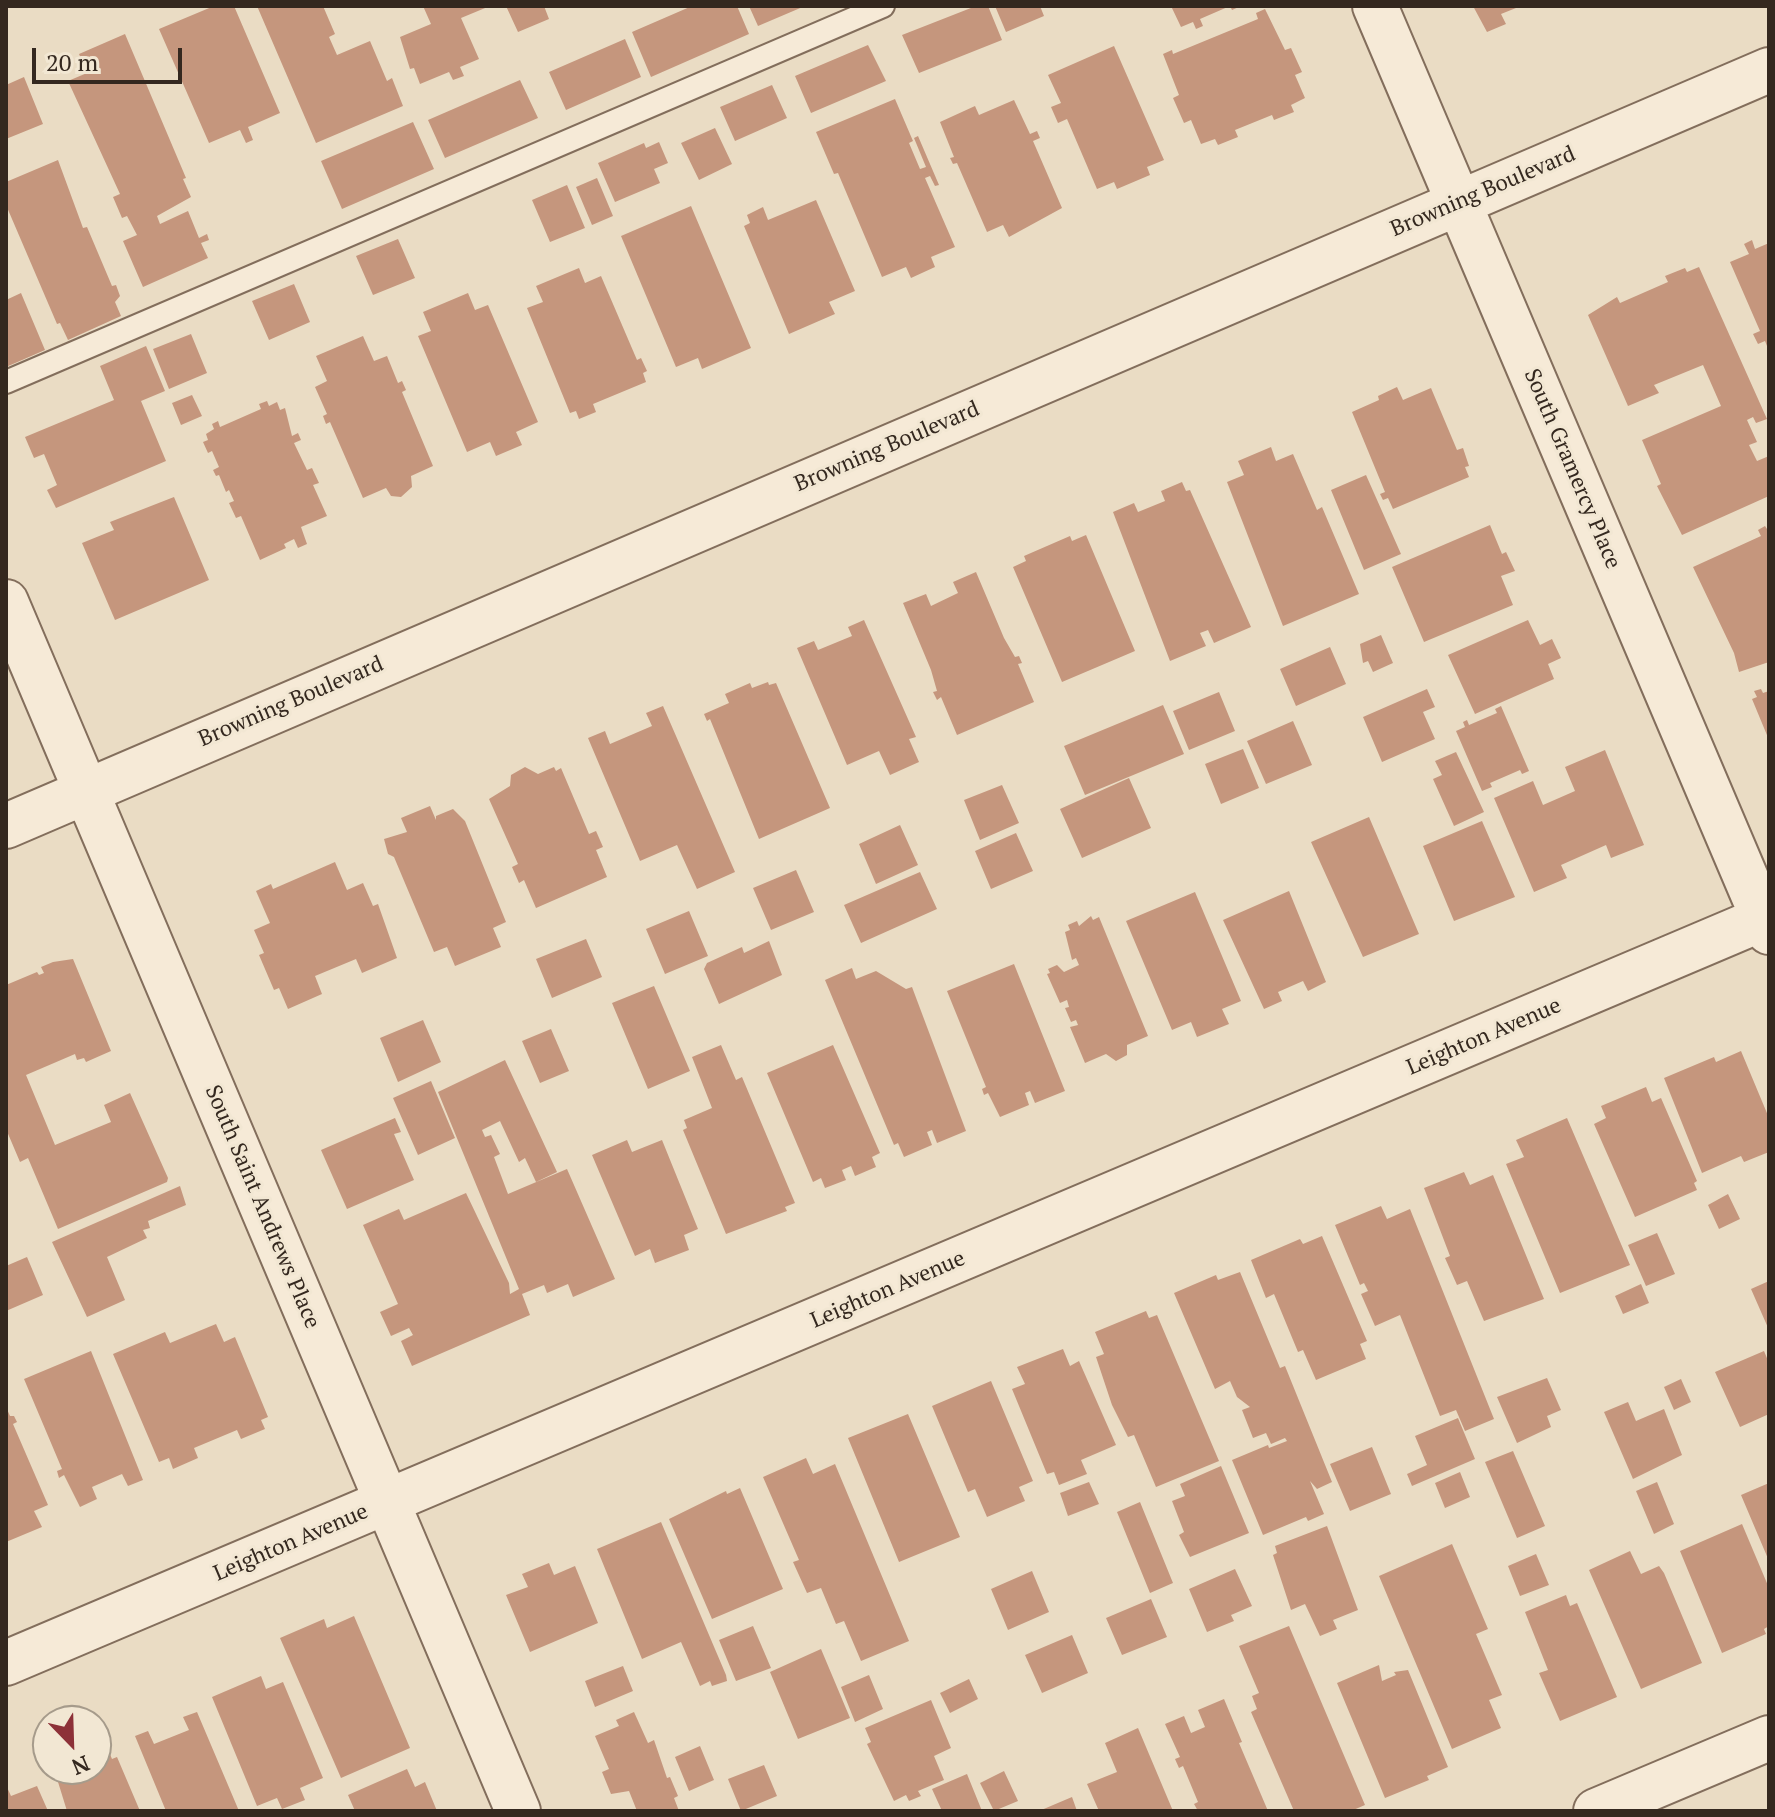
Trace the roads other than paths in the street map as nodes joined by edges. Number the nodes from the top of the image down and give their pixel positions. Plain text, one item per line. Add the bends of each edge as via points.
1 (883, 6) edge
2 (1375, 6) edge
3 (1769, 70) edge
4 (1458, 203) junction
5 (6, 382) edge
6 (6, 602) edge
7 (87, 790) junction
8 (6, 826) edge
9 (1767, 922) edge
10 (387, 1503) junction
11 (6, 1663) edge
12 (1769, 1738) edge
13 (518, 1811) edge
14 (1596, 1811) edge

1 - 5 lane
2 - 4 street, South Gramercy Place
3 - 4 street, Browning Boulevard
4 - 7 street, Browning Boulevard
4 - 9 street, South Gramercy Place
6 - 7 street, South Saint Andrews Place
7 - 8 street, Browning Boulevard
7 - 10 street, South Saint Andrews Place
9 - 10 street, Leighton Avenue
10 - 11 street, Leighton Avenue
10 - 13 street, South Saint Andrews Place
12 - 14 street

